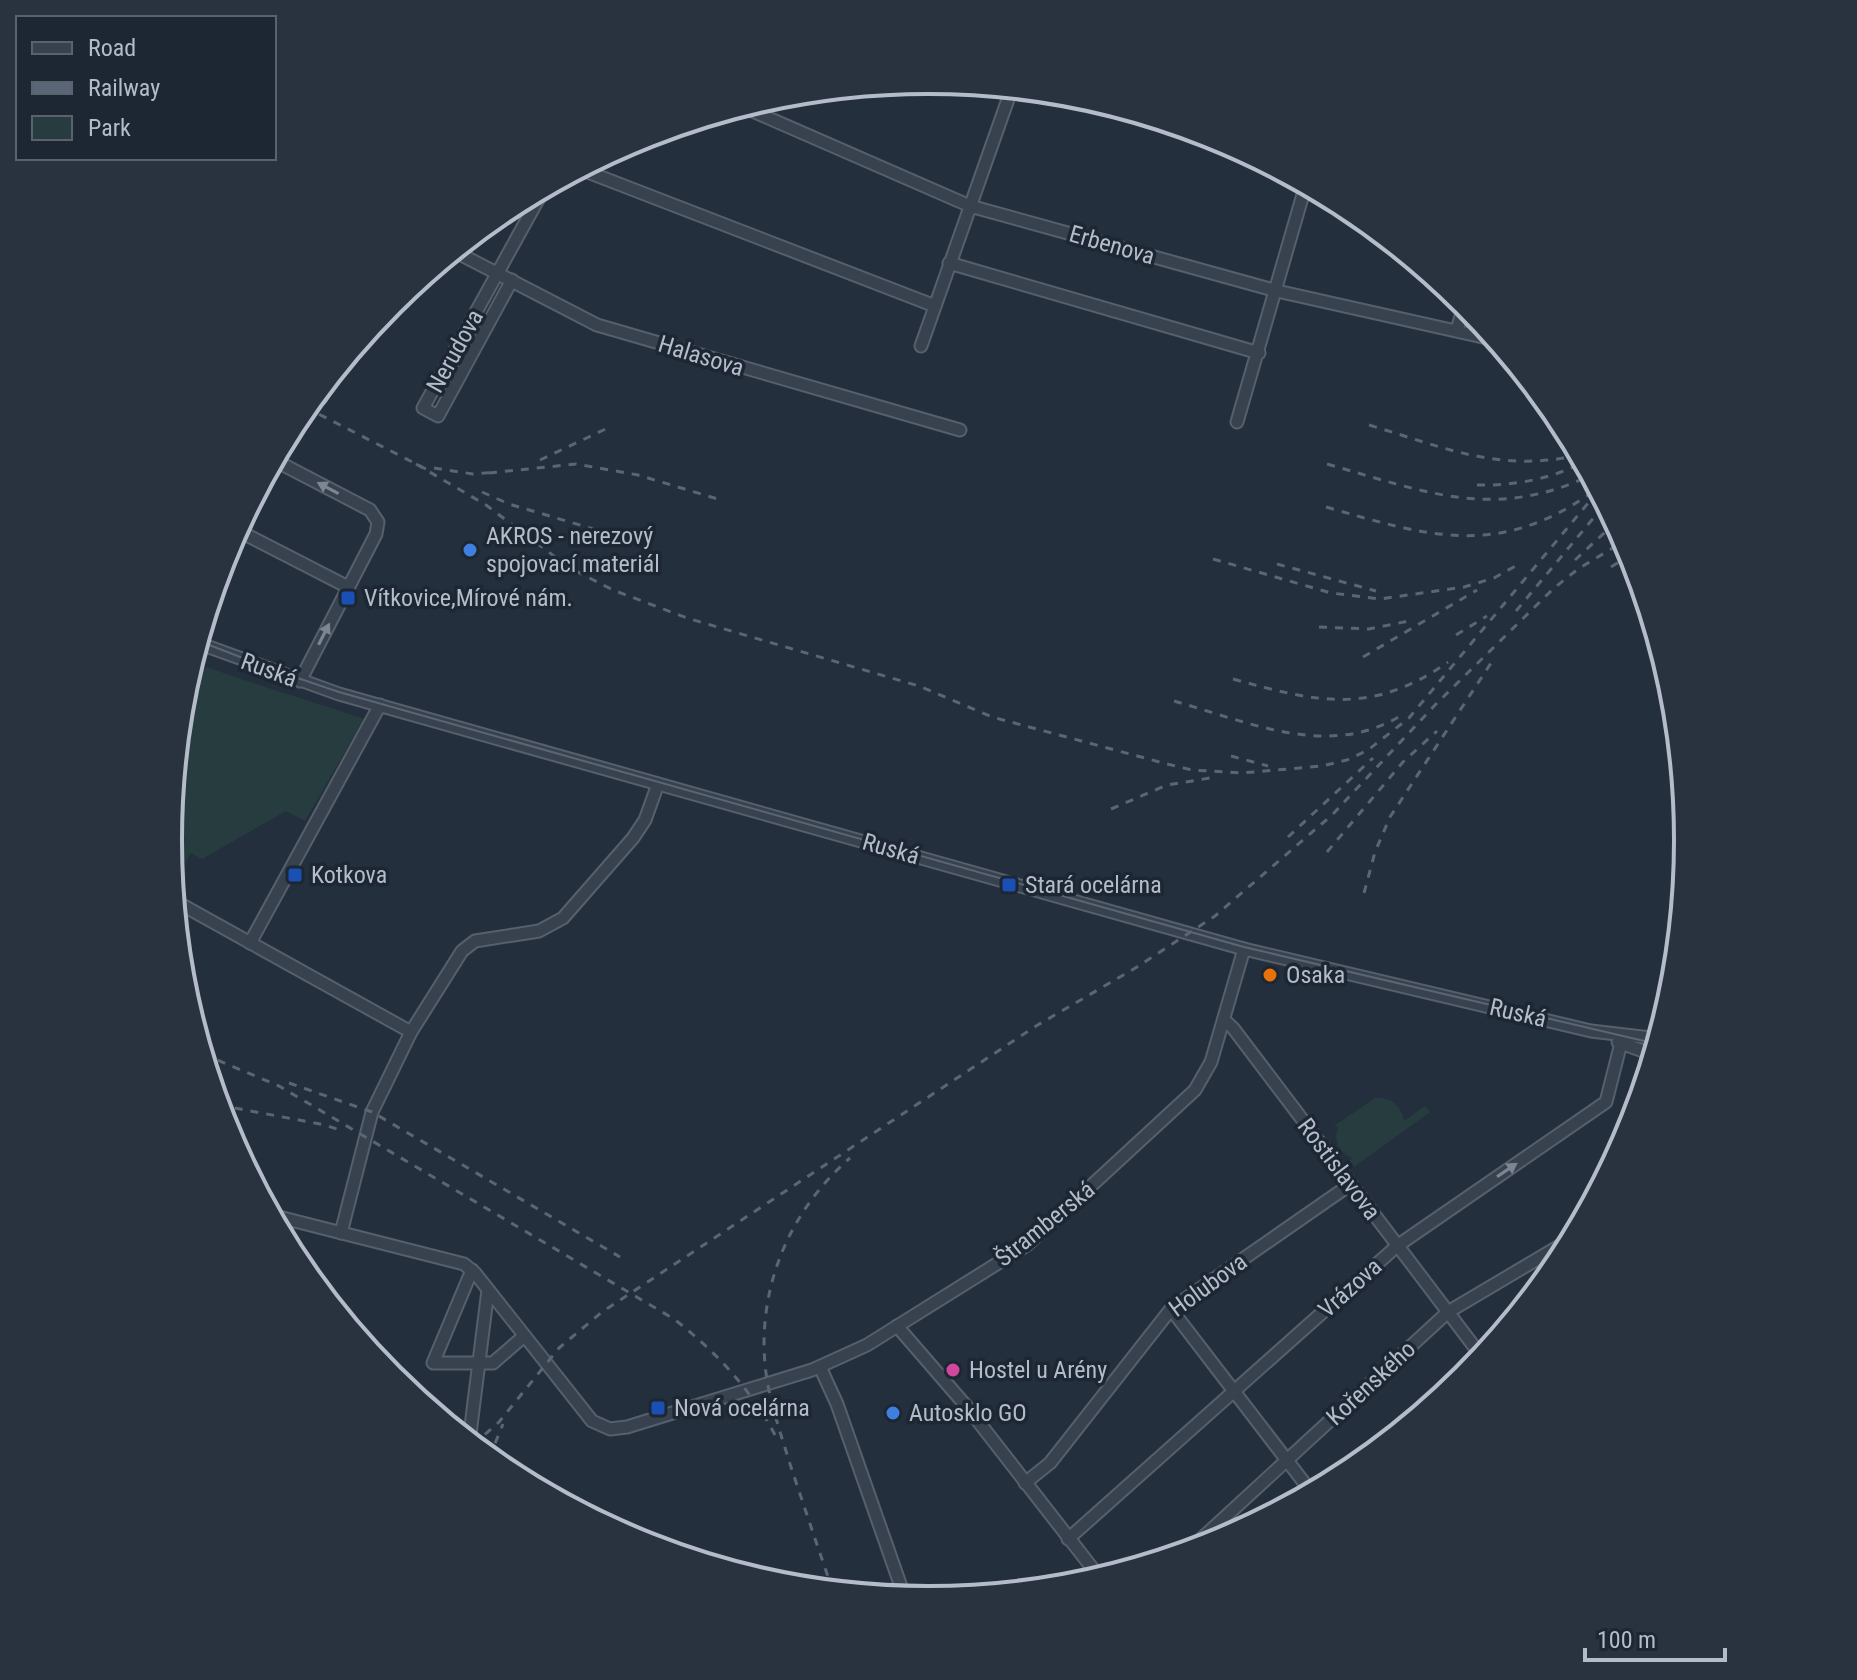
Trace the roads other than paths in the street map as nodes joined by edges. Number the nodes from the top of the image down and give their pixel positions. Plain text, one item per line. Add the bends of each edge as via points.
1 (1008, 99) edge
2 (758, 114) edge
3 (593, 174) edge
4 (1303, 195) edge
5 (970, 206) junction
6 (534, 208) edge
7 (464, 256) edge
8 (949, 263) junction
9 (499, 274) junction
10 (512, 280) junction
11 (1277, 291) junction
12 (935, 306) junction
13 (1461, 317) edge
14 (1457, 330) junction
15 (1477, 335) edge
16 (921, 346) dead end
17 (1259, 353) junction
18 (1237, 422) dead end
19 (960, 430) dead end
20 (283, 465) edge
21 (248, 535) edge
22 (348, 587) junction
23 (208, 647) edge
24 (300, 681) junction
25 (380, 705) junction
26 (658, 784) junction
27 (186, 907) edge
28 (250, 943) junction
29 (1244, 949) junction
30 (1224, 1020) junction
31 (1591, 1031) junction
32 (411, 1032) junction
33 (1648, 1038) edge
34 (1621, 1043) junction
35 (1644, 1051) edge
36 (1351, 1184) junction
37 (286, 1219) edge
38 (341, 1233) junction
39 (1397, 1246) junction
40 (1551, 1251) edge
41 (472, 1270) junction
42 (488, 1290) junction
43 (1171, 1309) junction
44 (1448, 1312) junction
45 (897, 1326) junction
46 (523, 1337) junction
47 (1475, 1347) edge
48 (478, 1365) junction
49 (820, 1367) junction
50 (1235, 1392) junction
51 (471, 1429) edge
52 (1287, 1460) junction
53 (1025, 1483) junction
54 (1305, 1484) edge
55 (1211, 1530) edge
56 (1068, 1539) junction
57 (1092, 1568) edge
58 (900, 1585) edge

1 - 5 street
2 - 5 street, Erbenova
3 - 12 street
4 - 11 street
5 - 8 street
5 - 11 street, Erbenova
6 - 9 street, Nerudova
7 - 9 street, Halasova
8 - 12 street
8 - 17 street
9 - 10 street, Halasova
9 - 10 street, Nerudova via 423,408 438,416
10 - 19 street, Halasova via 597,325
11 - 14 street, Erbenova
11 - 17 street
12 - 16 street
13 - 14 street
14 - 15 street, Erbenova
17 - 18 street
22 -> 20 street via 376,534 376,516
21 - 22 street
24 -> 22 street
23 - 24 street, Ruská
24 - 25 street, Ruská
25 - 26 street, Ruská
25 - 28 street
26 - 29 street, Ruská
26 - 32 street via 633,838 563,918 539,931 475,941 462,951
27 - 28 street
28 - 32 street
29 - 30 street, Štramberská
29 - 31 street, Ruská
30 - 36 street, Rostislavova
30 - 45 street, Štramberská via 1207,1071 1185,1101 1027,1245
31 - 33 street, Ruská
31 - 34 street, Ruská
32 - 38 street via 372,1112
34 - 35 street, Ruská
39 -> 34 street, Vrázova via 1606,1102
36 - 39 street, Rostislavova
36 - 43 street, Holubova
37 - 38 street
38 - 41 street
39 - 44 street, Rostislavova
39 - 50 street, Vrázova
40 - 44 street, Kořenského
41 - 42 street, Štramberská
41 - 48 street via 433,1363
42 - 46 street, Štramberská
42 - 48 street
43 - 50 street
43 - 53 street, Holubova via 1050,1463
44 - 47 street, Rostislavova
44 - 52 street, Kořenského
45 - 49 street, Štramberská
45 - 53 street
46 - 48 street via 493,1363
46 - 49 street, Štramberská via 592,1421 613,1429
48 - 51 street
49 - 58 street
50 - 52 street
50 - 56 street, Vrázova
52 - 54 street
52 - 55 street, Kořenského
53 - 56 street
56 - 57 street

